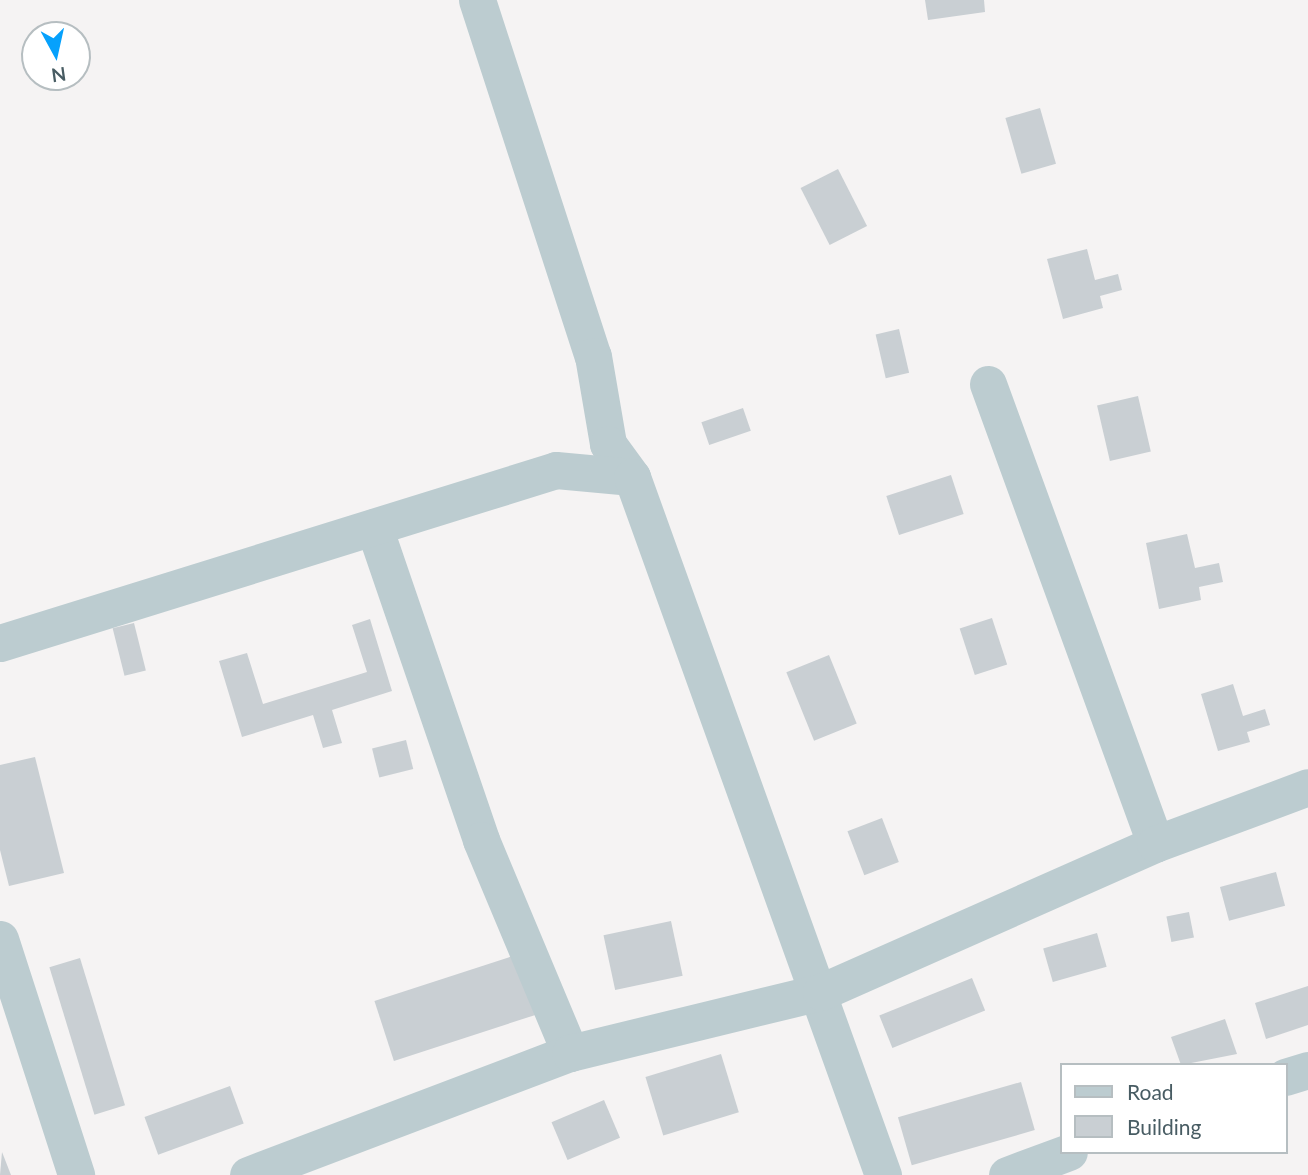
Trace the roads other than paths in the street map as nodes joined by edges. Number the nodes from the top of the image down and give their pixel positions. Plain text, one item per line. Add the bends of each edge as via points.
1 (477, 0) edge
2 (988, 384) dead end
3 (632, 477) junction
4 (374, 527) junction
5 (0, 643) edge
6 (1308, 787) edge
7 (1155, 844) junction
8 (0, 939) edge
9 (821, 992) junction
10 (570, 1053) junction
11 (1308, 1070) edge
12 (1287, 1076) edge
13 (1064, 1154) edge
14 (76, 1175) edge
15 (248, 1175) edge
16 (883, 1175) edge
17 (1007, 1175) edge

1 - 3 street via 593,356 608,444
2 - 7 street
3 - 4 street via 556,470
3 - 9 street
4 - 5 street
4 - 10 street via 481,840
6 - 7 street
7 - 9 street
8 - 14 street
9 - 10 street
9 - 16 street
10 - 15 street
11 - 12 street
13 - 17 street

